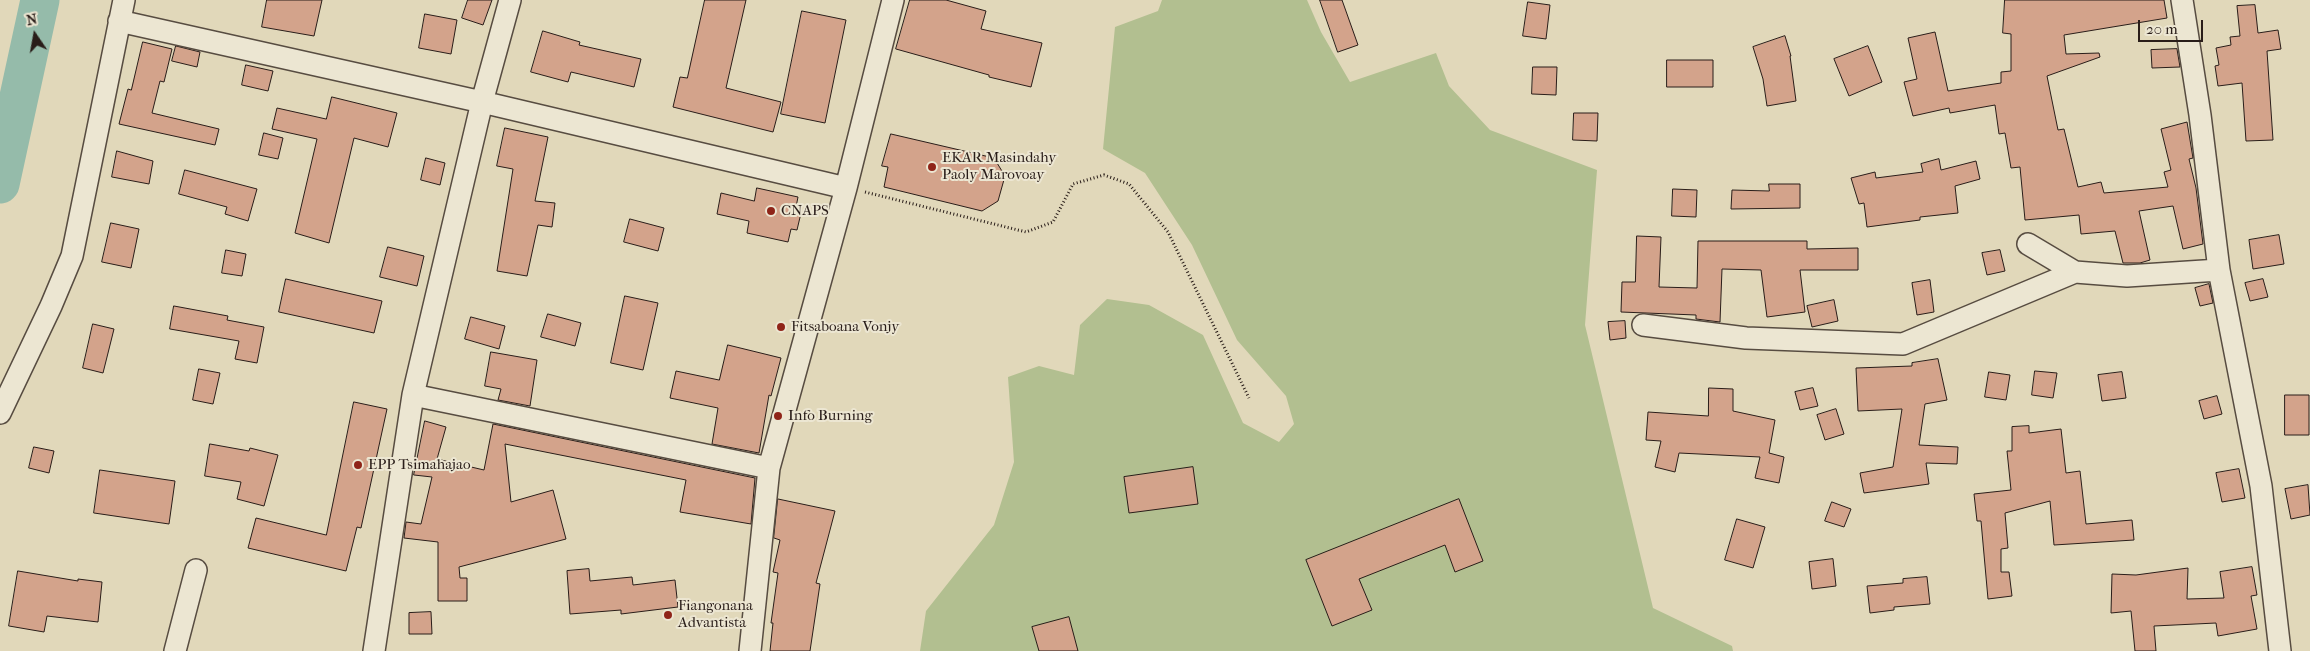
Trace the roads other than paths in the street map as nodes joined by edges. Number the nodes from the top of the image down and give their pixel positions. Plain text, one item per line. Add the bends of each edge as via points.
1 (124, 0) edge
2 (510, 0) edge
3 (892, 0) edge
4 (2182, 0) edge
5 (120, 22) junction
6 (482, 102) junction
7 (846, 188) junction
8 (2028, 244) dead end
9 (2219, 270) junction
10 (2075, 272) junction
11 (1643, 325) dead end
12 (413, 395) junction
13 (0, 413) edge
14 (768, 468) junction
15 (196, 570) dead end
16 (175, 651) edge
17 (374, 651) edge
18 (750, 651) edge
19 (2280, 651) edge

1 - 5 street
2 - 6 street
3 - 7 street
4 - 9 street
5 - 6 street
5 - 13 street via 72,256
6 - 7 street
6 - 12 street
7 - 14 street
8 - 10 street
9 - 10 street via 2127,276
9 - 19 street via 2261,486
10 - 11 street via 1903,344 1746,338
12 - 14 street
12 - 17 street
14 - 18 street
15 - 16 street

